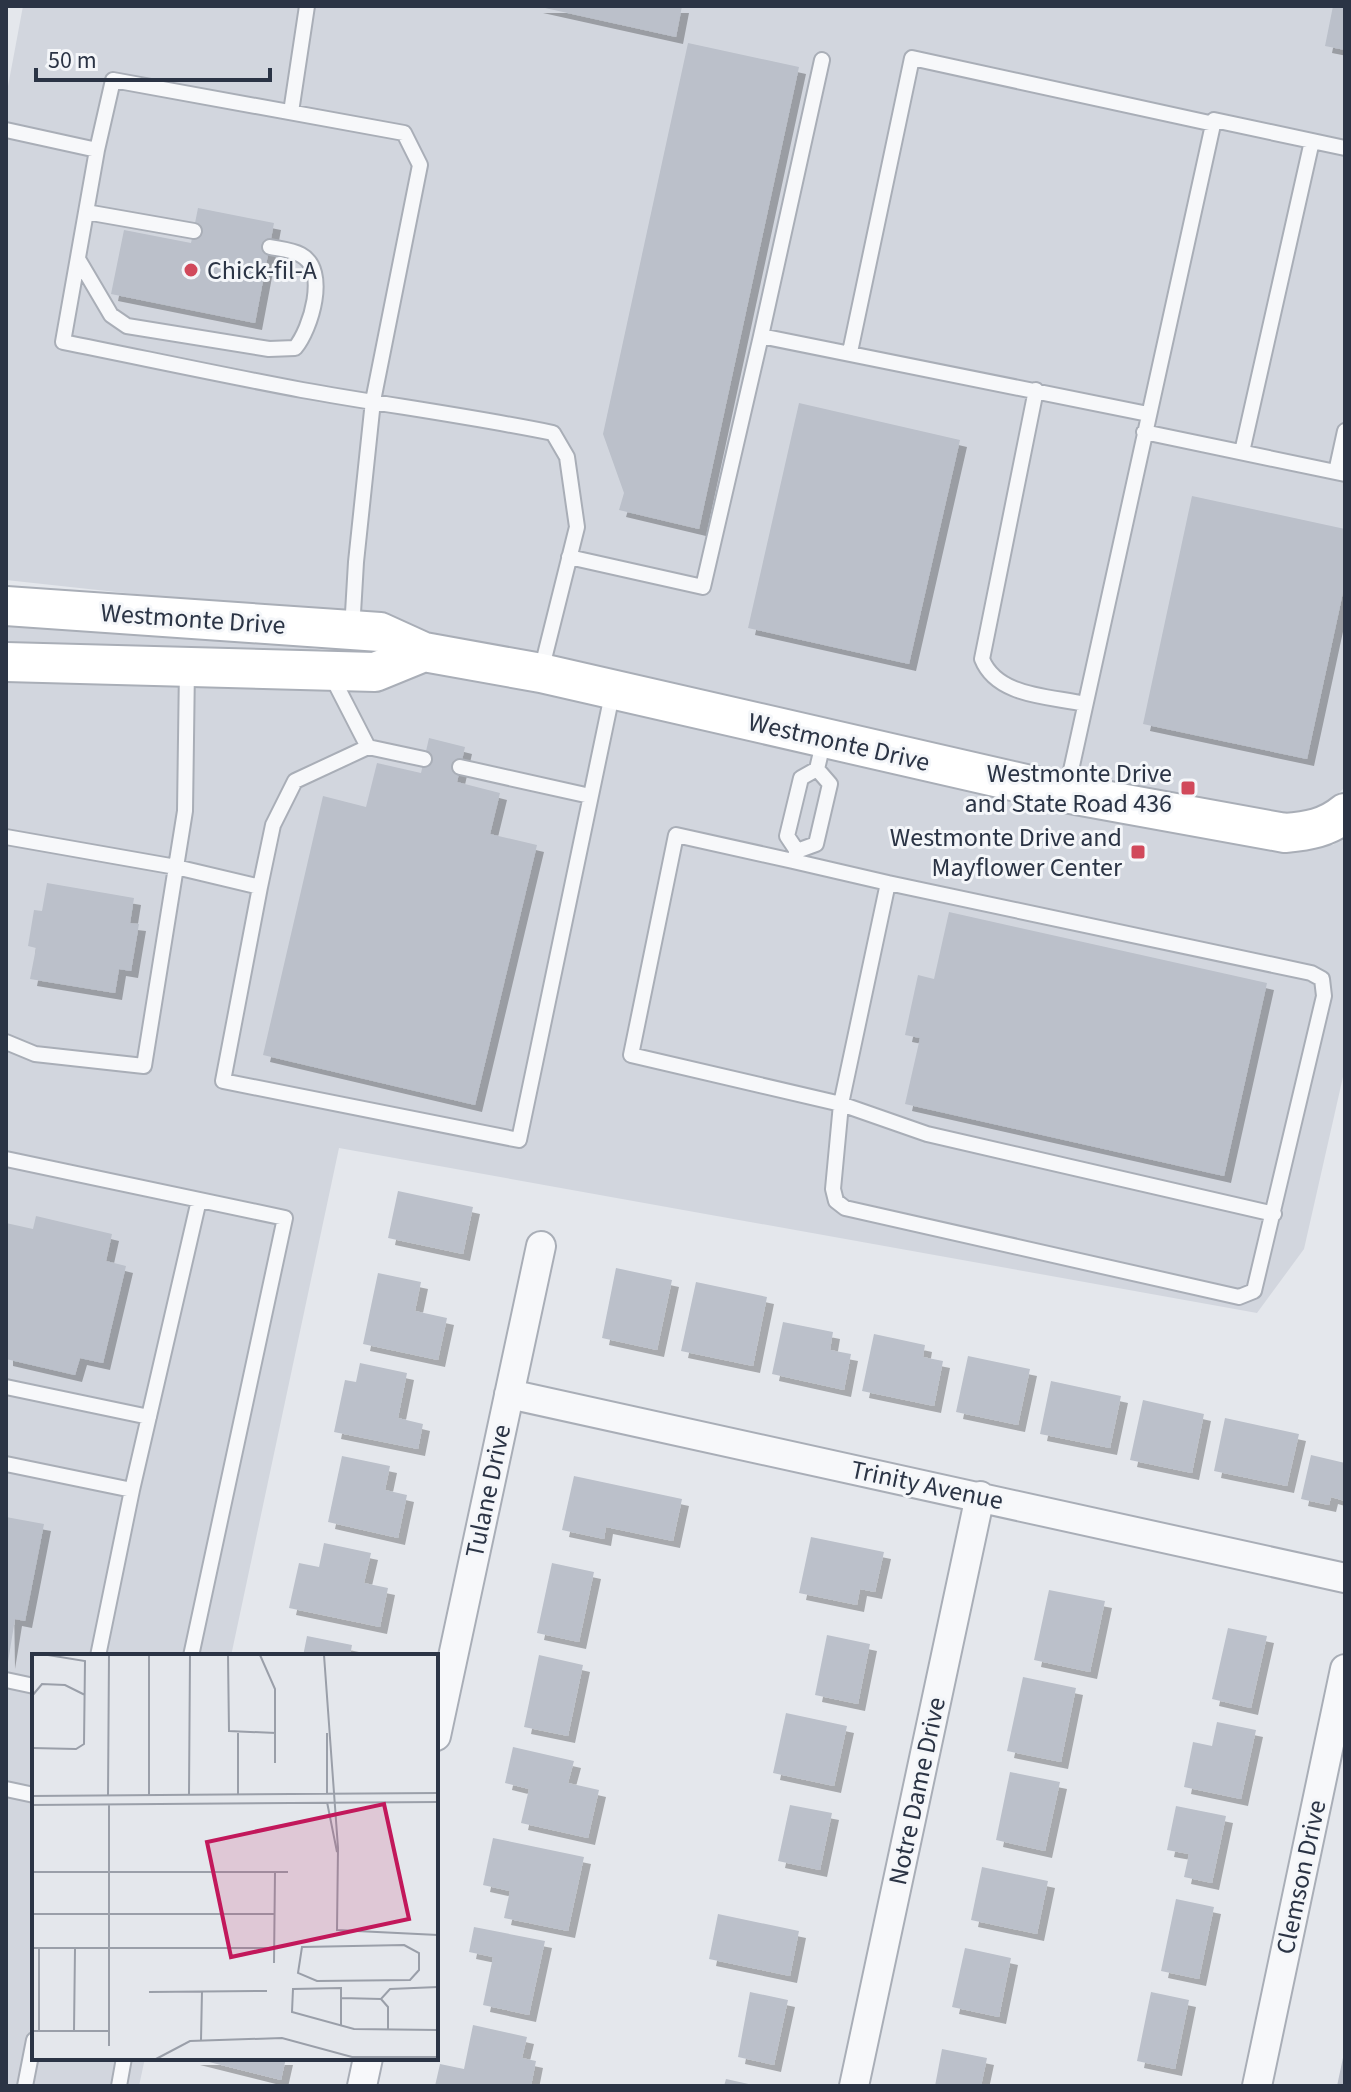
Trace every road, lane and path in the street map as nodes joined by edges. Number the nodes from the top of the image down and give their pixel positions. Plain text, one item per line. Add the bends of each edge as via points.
1 (307, 6) edge
2 (822, 60) dead end
3 (291, 112) junction
4 (1214, 124) junction
5 (6, 130) edge
6 (1312, 141) junction
7 (1345, 148) edge
8 (97, 150) junction
9 (86, 212) junction
10 (194, 231) dead end
11 (270, 247) dead end
12 (78, 259) junction
13 (761, 336) junction
14 (850, 352) junction
15 (1036, 390) junction
16 (373, 401) junction
17 (1148, 414) junction
18 (1345, 431) edge
19 (1144, 432) junction
20 (1242, 452) junction
21 (1340, 473) edge
22 (569, 557) junction
23 (6, 606) edge
24 (352, 630) junction
25 (424, 652) junction
26 (6, 662) edge
27 (187, 667) junction
28 (328, 670) junction
29 (541, 673) junction
30 (613, 690) junction
31 (1085, 704) junction
32 (368, 747) junction
33 (820, 754) junction
34 (424, 759) dead end
35 (460, 767) dead end
36 (1065, 793) junction
37 (590, 796) junction
38 (1345, 813) edge
39 (6, 837) edge
40 (795, 856) junction
41 (176, 867) junction
42 (888, 883) junction
43 (260, 887) junction
44 (6, 1042) edge
45 (841, 1104) junction
46 (6, 1159) edge
47 (199, 1200) junction
48 (1274, 1214) junction
49 (541, 1246) dead end
50 (6, 1387) edge
51 (509, 1394) junction
52 (149, 1417) junction
53 (6, 1464) edge
54 (132, 1490) junction
55 (980, 1496) junction
56 (1345, 1578) edge
57 (98, 1654) edge
58 (191, 1654) edge
59 (1345, 1669) edge
60 (6, 1680) edge
61 (32, 1686) edge
62 (438, 1727) edge
63 (6, 1789) edge
64 (32, 1795) edge
65 (32, 2050) edge
66 (124, 2060) edge
67 (368, 2060) edge
68 (25, 2086) edge
69 (119, 2086) edge
70 (362, 2086) edge
71 (854, 2086) edge
72 (1257, 2086) edge

1 - 3 lane
2 - 13 lane
3 - 8 lane via 113,80
3 - 16 lane via 404,133 420,165
4 - 6 lane
4 - 14 lane via 912,58
4 - 17 lane
5 - 8 lane
6 - 7 lane
6 - 20 lane
8 - 9 lane
9 - 10 lane
9 - 12 lane
11 - 12 lane via 301,255 314,272 311,320 295,348 269,349 127,326 111,315
12 - 16 lane via 63,342
13 - 14 lane
13 - 22 lane via 703,587
14 - 15 lane
15 - 17 lane
15 - 31 lane via 982,659 999,685
16 - 22 lane via 553,433 567,457 577,527
16 - 24 lane
17 - 19 lane
18 - 21 lane
19 - 20 lane
19 - 31 lane
20 - 21 lane
22 - 29 lane
23 - 24 street, Westmonte Drive
24 - 25 street, Westmonte Drive via 380,632
25 - 28 street, Westmonte Drive via 375,672
25 - 29 street, Westmonte Drive
26 - 27 street, Westmonte Drive
27 - 28 street, Westmonte Drive
27 - 41 lane via 185,811
28 - 32 lane
29 - 30 street, Westmonte Drive
30 - 33 street, Westmonte Drive
30 - 37 lane
31 - 36 lane
32 - 34 lane
32 - 43 lane via 295,781 273,825
33 - 36 street, Westmonte Drive
33 - 40 lane via 801,778 797,793 787,836
33 - 40 lane via 830,784 816,844
35 - 37 lane
36 - 38 street, Westmonte Drive via 1285,833 1334,823
37 - 43 lane via 519,1140 223,1081
39 - 41 lane
40 - 42 lane
40 - 45 lane via 676,835 631,1055
41 - 43 lane
41 - 44 lane via 144,1066 35,1054
42 - 45 lane
42 - 48 lane via 1322,979 1324,996
45 - 48 lane via 927,1134
45 - 48 lane via 833,1189 845,1208 1239,1297 1254,1291
46 - 47 lane
47 - 52 lane
47 - 58 lane via 285,1218
49 - 51 street, Tulane Drive
50 - 52 lane
51 - 55 street, Trinity Avenue
51 - 62 street, Tulane Drive
52 - 54 lane
53 - 54 lane
54 - 57 lane
55 - 56 street, Trinity Avenue
55 - 71 street, Notre Dame Drive
59 - 72 street, Clemson Drive
60 - 61 lane
63 - 64 lane
65 - 68 lane
66 - 69 lane
67 - 70 street

